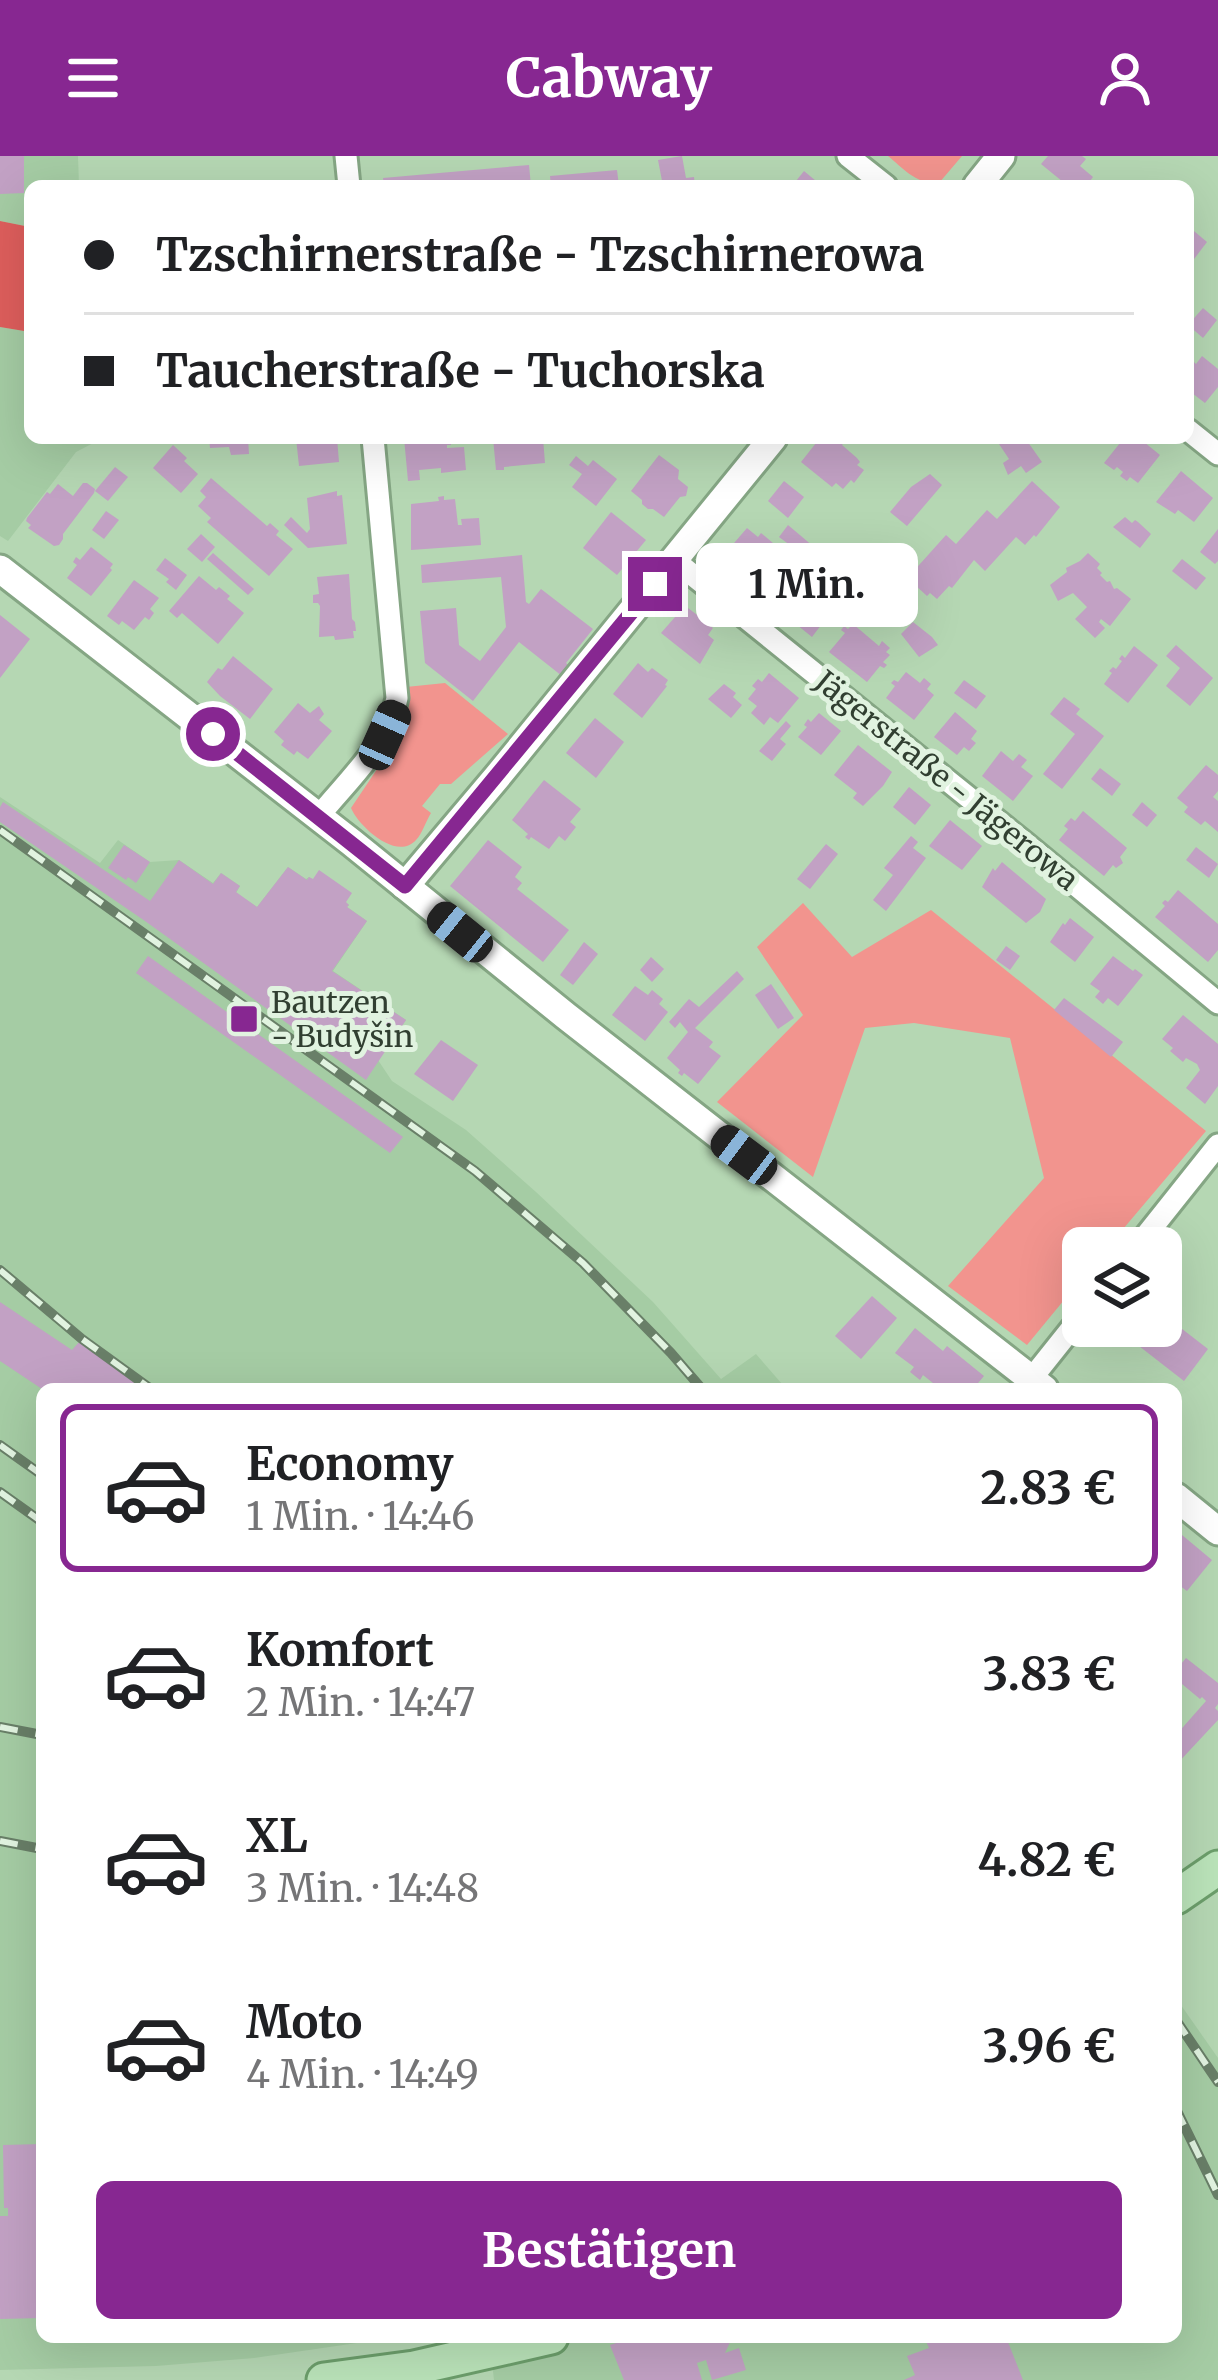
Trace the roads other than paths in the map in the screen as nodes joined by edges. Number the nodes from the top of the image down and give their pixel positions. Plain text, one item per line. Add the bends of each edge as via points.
1 (848, 156) edge
2 (1001, 156) edge
3 (878, 180) edge
4 (981, 180) edge
5 (1194, 435) edge
6 (374, 444) edge
7 (768, 444) edge
8 (1218, 454) edge
9 (674, 560) junction
10 (0, 569) edge
11 (319, 816) junction
12 (405, 886) junction
13 (1218, 1003) edge
14 (1218, 1145) edge
15 (1153, 1227) edge
16 (1062, 1347) edge
17 (1037, 1383) edge
18 (1039, 1383) edge
19 (1182, 1502) edge
20 (1218, 1531) edge
21 (1218, 1868) edge
22 (1182, 1893) edge
23 (524, 2343) edge
24 (324, 2380) edge

1 - 3 street
2 - 4 street
5 - 8 street
6 - 11 street via 397,698 385,735
7 - 9 street
9 - 12 street
9 - 13 street, Jägerstraße - Jägerowa
10 - 11 street
11 - 12 street
12 - 17 street
14 - 15 street
16 - 18 street
19 - 20 street
21 - 22 main road
23 - 24 main road

